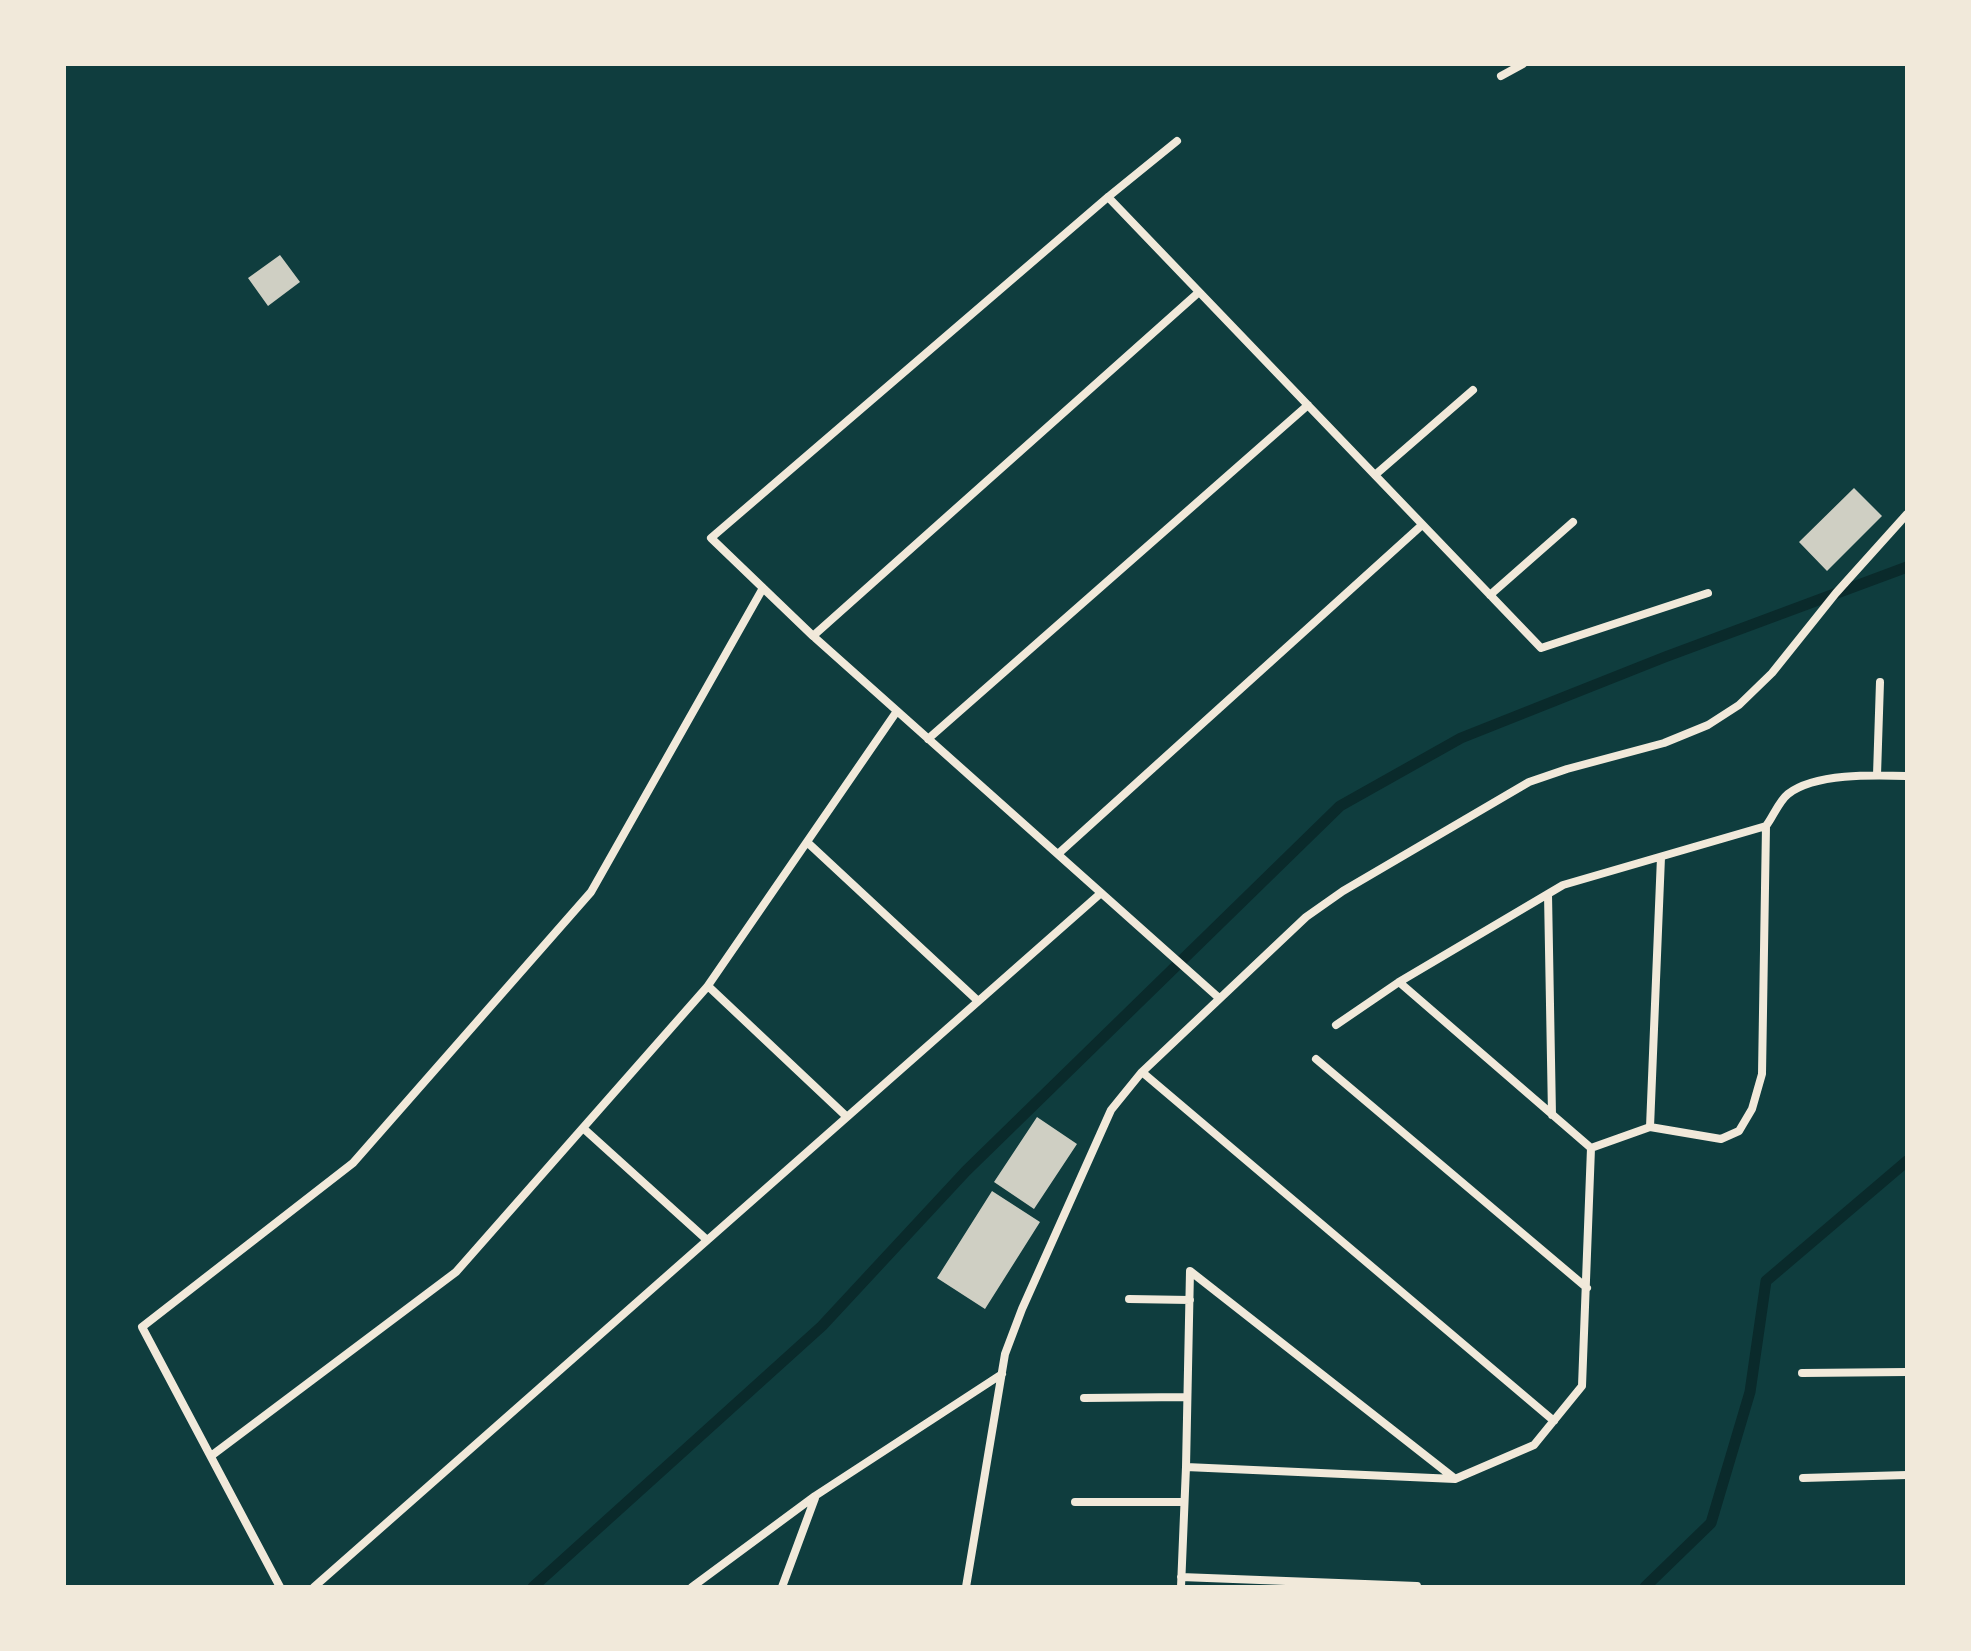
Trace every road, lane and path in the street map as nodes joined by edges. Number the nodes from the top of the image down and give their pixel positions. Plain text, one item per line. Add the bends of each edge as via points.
1 (1523, 64) edge
2 (1501, 76) dead end
3 (1177, 141) dead end
4 (1108, 197) junction
5 (1199, 292) junction
6 (1473, 390) dead end
7 (1308, 405) junction
8 (1375, 475) junction
9 (1907, 514) edge
10 (1573, 522) dead end
11 (1422, 525) junction
12 (763, 588) junction
13 (1708, 593) dead end
14 (1490, 595) junction
15 (813, 636) junction
16 (1880, 682) dead end
17 (897, 711) junction
18 (928, 739) junction
19 (1877, 775) junction
20 (1907, 776) edge
21 (1766, 826) junction
22 (807, 842) junction
23 (1058, 854) junction
24 (1661, 857) junction
25 (1101, 893) junction
26 (1548, 894) junction
27 (1399, 982) junction
28 (708, 986) junction
29 (1219, 998) junction
30 (978, 1001) junction
31 (1336, 1025) dead end
32 (1316, 1059) dead end
33 (1142, 1072) junction
34 (1552, 1115) junction
35 (847, 1117) junction
36 (1650, 1127) junction
37 (583, 1128) junction
38 (1591, 1148) junction
39 (707, 1240) junction
40 (1587, 1288) junction
41 (1129, 1299) dead end
42 (1190, 1300) junction
43 (1907, 1372) edge
44 (1802, 1373) dead end
45 (1002, 1374) junction
46 (1187, 1397) junction
47 (1084, 1398) dead end
48 (1554, 1421) junction
49 (211, 1456) junction
50 (1186, 1467) junction
51 (1907, 1475) edge
52 (1803, 1478) dead end
53 (1455, 1479) junction
54 (815, 1496) junction
55 (1075, 1502) dead end
56 (1184, 1502) junction
57 (1181, 1582) edge
58 (1417, 1586) edge
59 (280, 1587) edge
60 (314, 1587) edge
61 (692, 1587) edge
62 (782, 1587) edge
63 (966, 1587) edge

1 - 2 street
3 - 4 street
4 - 5 street
4 - 12 street via 711,538
5 - 7 street
5 - 15 street
6 - 8 street
7 - 8 street
7 - 18 street
8 - 11 street
9 - 29 street via 1739,705 1664,743 1529,782 1343,891 1306,917
10 - 14 street
11 - 14 street
11 - 23 street
12 - 15 street
12 - 49 street via 591,892 353,1163 142,1327
13 - 14 street via 1541,648
15 - 17 street
16 - 19 street
17 - 18 street
17 - 22 street
18 - 23 street
19 - 20 street
19 - 21 street via 1821,779 1787,795
21 - 24 street
21 - 36 street via 1762,1074 1752,1109 1739,1131 1721,1139
22 - 28 street
22 - 30 street
23 - 25 street
24 - 26 street
24 - 36 street
25 - 29 street
25 - 30 street
26 - 27 street
26 - 34 street
27 - 31 street
27 - 34 street
28 - 35 street
28 - 37 street
29 - 33 street
30 - 35 street
32 - 40 street
33 - 45 street via 1111,1110 1022,1309
33 - 48 street
34 - 38 street
35 - 39 street
36 - 38 street
37 - 39 street
37 - 49 street via 456,1272
38 - 40 street
39 - 60 street
40 - 48 street via 1582,1386
41 - 42 street
42 - 46 street
42 - 53 street via 1190,1271
43 - 44 street
45 - 54 street
45 - 63 street
46 - 47 street
46 - 50 street
48 - 53 street via 1534,1445
49 - 59 street
50 - 53 street
50 - 56 street
51 - 52 street
54 - 61 street
54 - 62 street
55 - 56 street
56 - 57 street
57 - 58 street

